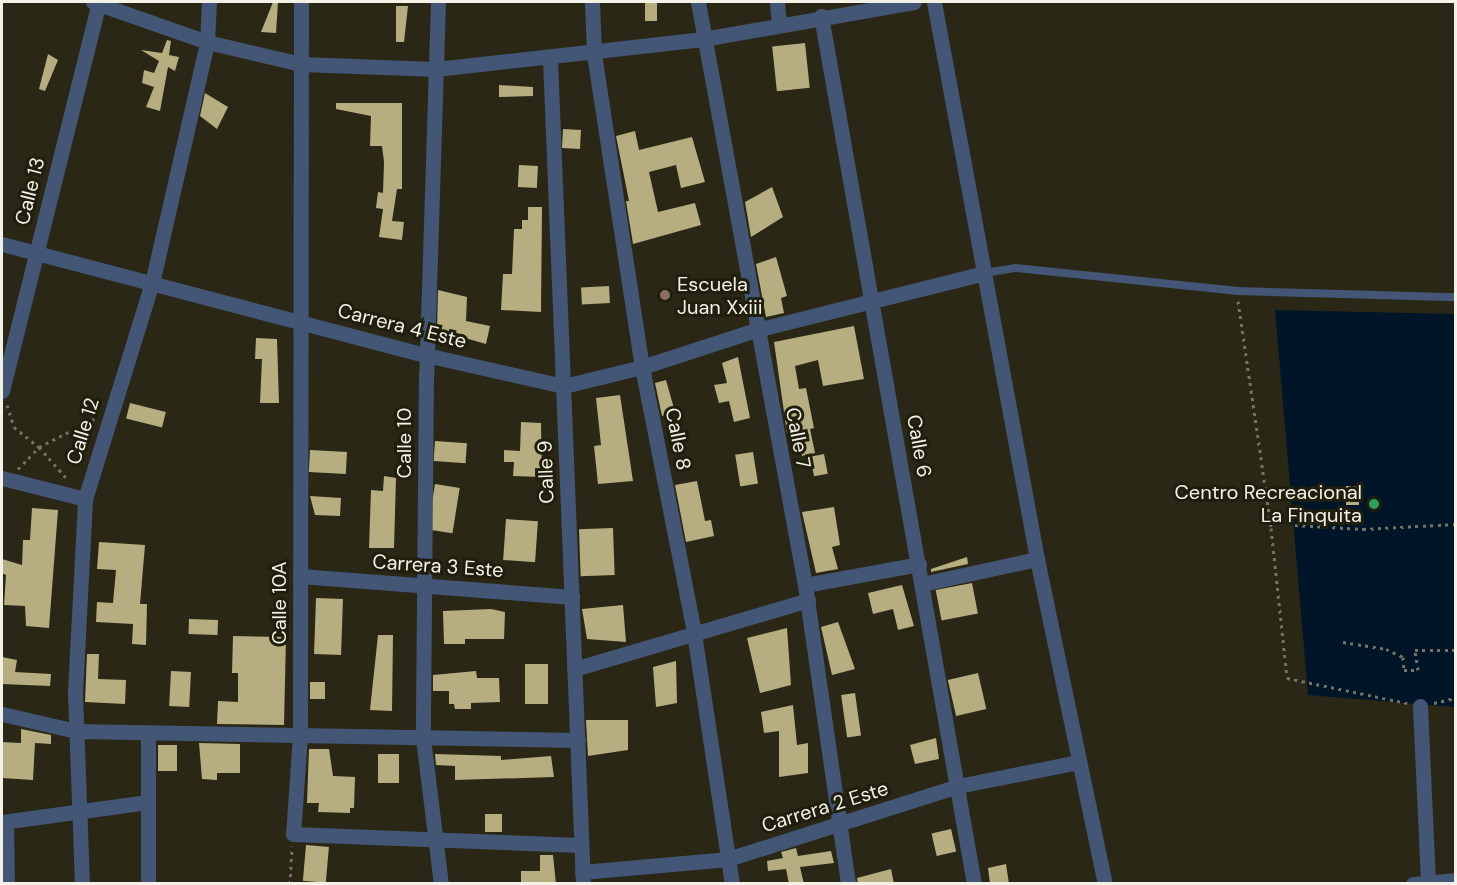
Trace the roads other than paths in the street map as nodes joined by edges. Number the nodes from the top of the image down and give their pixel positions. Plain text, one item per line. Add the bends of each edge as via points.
1 (209, 2) edge
2 (301, 2) edge
3 (438, 2) edge
4 (592, 2) edge
5 (698, 2) edge
6 (777, 2) edge
7 (914, 2) edge
8 (934, 2) edge
9 (97, 3) edge
10 (861, 6) edge
11 (821, 16) junction
12 (779, 23) junction
13 (703, 39) junction
14 (207, 42) junction
15 (594, 54) junction
16 (549, 59) junction
17 (301, 64) junction
18 (436, 69) junction
19 (2, 244) edge
20 (36, 253) junction
21 (984, 273) junction
22 (153, 283) junction
23 (1455, 297) edge
24 (871, 300) junction
25 (300, 322) junction
26 (756, 330) junction
27 (426, 355) junction
28 (642, 367) junction
29 (564, 386) junction
30 (2, 390) edge
31 (6, 479) edge
32 (85, 499) junction
33 (1037, 559) junction
34 (919, 564) junction
35 (300, 576) junction
36 (922, 584) junction
37 (424, 588) junction
38 (806, 592) junction
39 (572, 597) junction
40 (694, 633) junction
41 (574, 669) junction
42 (1420, 706) road end
43 (2, 714) edge
44 (76, 731) junction
45 (148, 733) junction
46 (300, 735) junction
47 (423, 738) junction
48 (578, 740) junction
49 (1078, 762) junction
50 (958, 786) junction
51 (148, 802) junction
52 (79, 811) junction
53 (4, 822) edge
54 (840, 826) junction
55 (436, 840) junction
56 (581, 846) junction
57 (728, 859) junction
58 (582, 878) edge
59 (1455, 880) edge
60 (1423, 883) edge
61 (7, 884) edge
62 (82, 884) edge
63 (148, 884) edge
64 (441, 884) edge
65 (732, 884) edge
66 (848, 884) edge
67 (974, 884) edge
68 (1105, 884) edge

1 - 14 street, Calle 12
2 - 17 street, Calle 10A
3 - 18 street, Calle 10
4 - 15 street, Calle 8
5 - 13 street, Calle 7
6 - 12 street
7 - 10 street
8 - 21 street
9 - 14 street
9 - 20 street, Calle 13
10 - 11 street
11 - 12 street
11 - 24 street, Calle 6
12 - 13 street
13 - 15 street
13 - 26 street, Calle 7
14 - 17 street
14 - 22 street, Calle 12
15 - 16 street
15 - 28 street, Calle 8
16 - 18 street
16 - 29 street, Calle 9
17 - 18 street
17 - 25 street, Calle 10A
18 - 27 street, Calle 10
19 - 20 street, Carrera 4 Este
20 - 22 street, Carrera 4 Este
20 - 30 street, Calle 13
21 - 23 lane via 1015,268 1236,291
21 - 24 street, Carrera 4 Este
21 - 33 street
22 - 25 street, Carrera 4 Este
22 - 32 street, Calle 12
24 - 26 street, Carrera 4 Este
24 - 34 street, Calle 6
25 - 27 street, Carrera 4 Este
25 - 35 street, Calle 10A
26 - 28 street, Carrera 4 Este
26 - 38 street, Calle 7
27 - 29 street, Carrera 4 Este
27 - 37 street, Calle 10
28 - 29 street, Carrera 4 Este
28 - 40 street, Calle 8
29 - 39 street, Calle 9
31 - 32 street
32 - 44 street, Calle 12
33 - 36 street
33 - 49 street
34 - 36 street, Calle 6
34 - 38 street
35 - 37 street, Carrera 3 Este
35 - 46 street, Calle 10A
36 - 50 street, Calle 6
37 - 39 street, Carrera 3 Este
37 - 47 street, Calle 10
38 - 40 street
38 - 54 street, Calle 7
39 - 41 street, Calle 9
40 - 41 street
40 - 57 street, Calle 8
41 - 48 street, Calle 9
42 - 60 street
43 - 44 street
44 - 45 street
44 - 52 street, Calle 12
45 - 46 street
45 - 51 street
46 - 47 street
46 - 55 street, Calle 10A via 293,834
47 - 48 street
47 - 55 street, Calle 10
48 - 56 street, Calle 9
49 - 50 street, Carrera 2 Este
49 - 68 street
50 - 54 street, Carrera 2 Este
50 - 67 street, Calle 6
51 - 52 street
51 - 63 street
52 - 53 street
52 - 62 street, Calle 12
53 - 61 street
54 - 57 street, Carrera 2 Este
54 - 66 street, Calle 7
55 - 56 street
55 - 64 street, Calle 10
56 - 58 street, Calle 9
57 - 58 street, Carrera 2 Este
57 - 65 street, Calle 8
59 - 60 street

